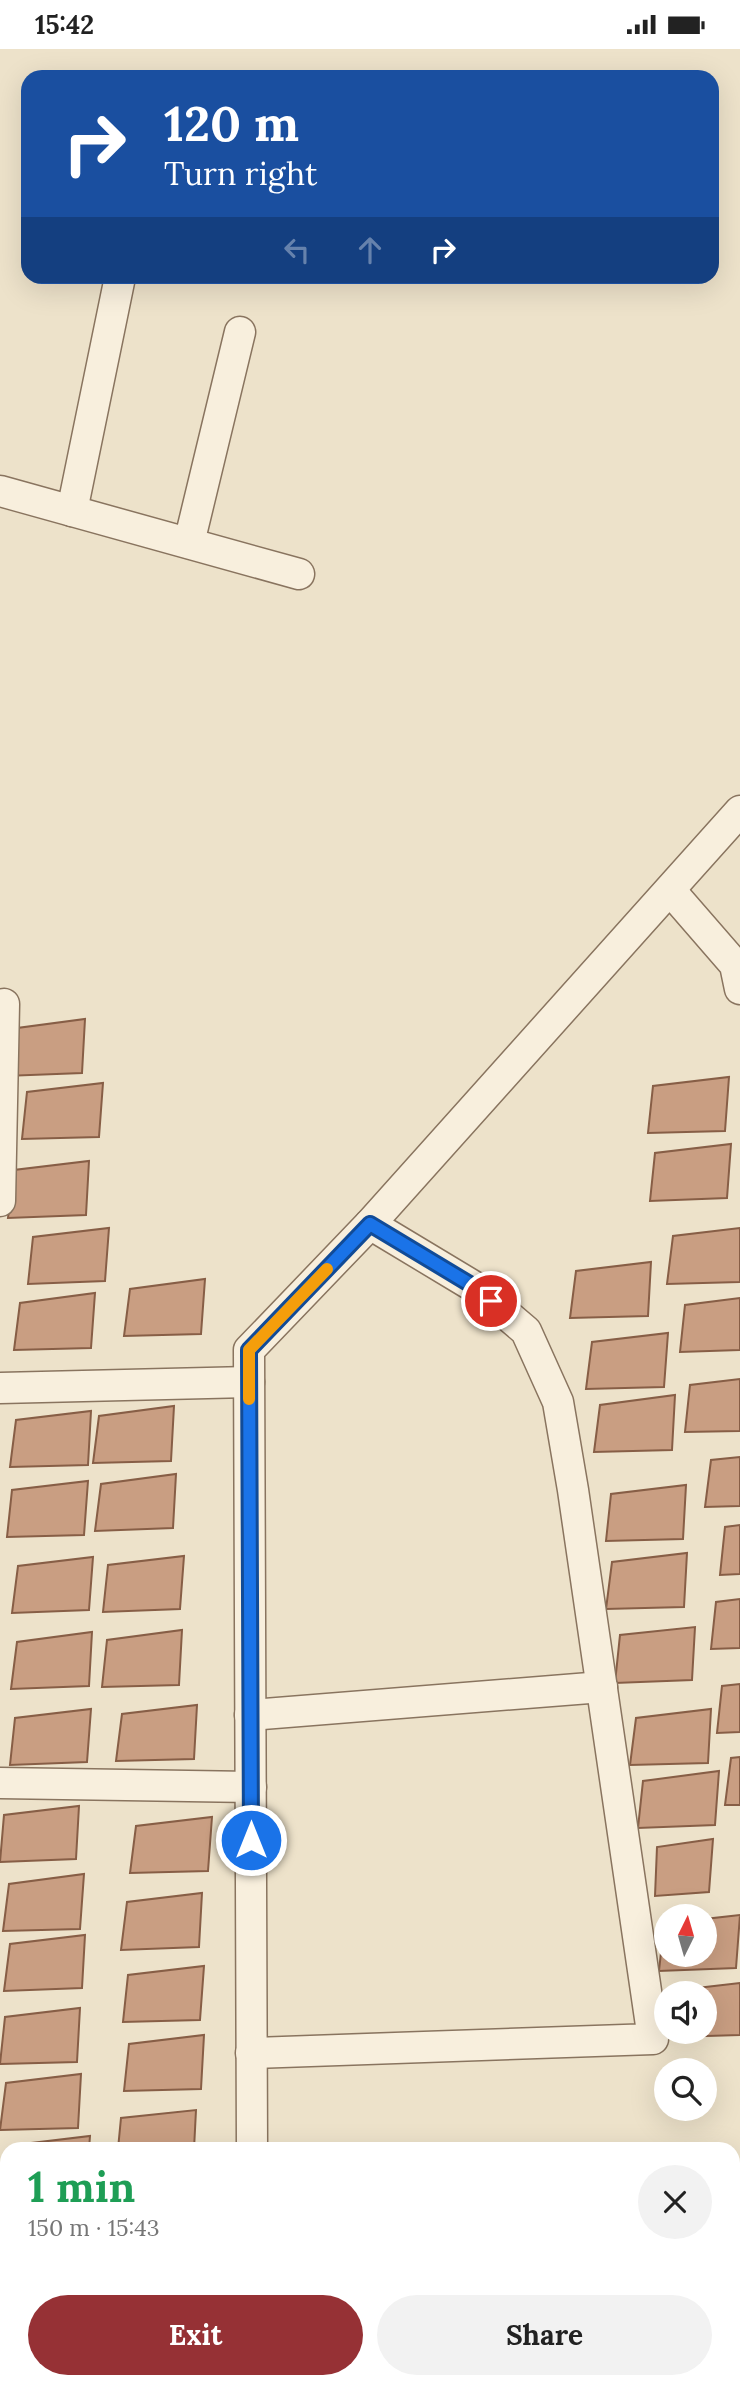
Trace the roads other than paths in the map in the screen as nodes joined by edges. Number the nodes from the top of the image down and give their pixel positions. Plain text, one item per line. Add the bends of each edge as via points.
1 (119, 284) edge
2 (240, 333) dead end
3 (0, 491) edge
4 (72, 511) junction
5 (188, 543) junction
6 (299, 574) dead end
7 (740, 811) edge
8 (670, 890) junction
9 (740, 989) edge
10 (4, 1004) dead end
11 (0, 1201) edge
12 (370, 1224) junction
13 (249, 1383) junction
14 (0, 1388) edge
15 (602, 1687) junction
16 (250, 1715) junction
17 (0, 1783) edge
18 (251, 1787) junction
19 (251, 2053) junction
20 (252, 2142) edge

1 - 4 street
2 - 5 street
3 - 4 street
4 - 5 street
5 - 6 street
7 - 8 street
8 - 9 street via 735,965
8 - 12 street
10 - 11 street
12 - 13 street via 249,1350
12 - 15 street via 473,1286 526,1331 558,1402
13 - 14 street
13 - 16 street
15 - 16 street
15 - 19 street via 653,2039
16 - 18 street
17 - 18 street
18 - 19 street
19 - 20 street

